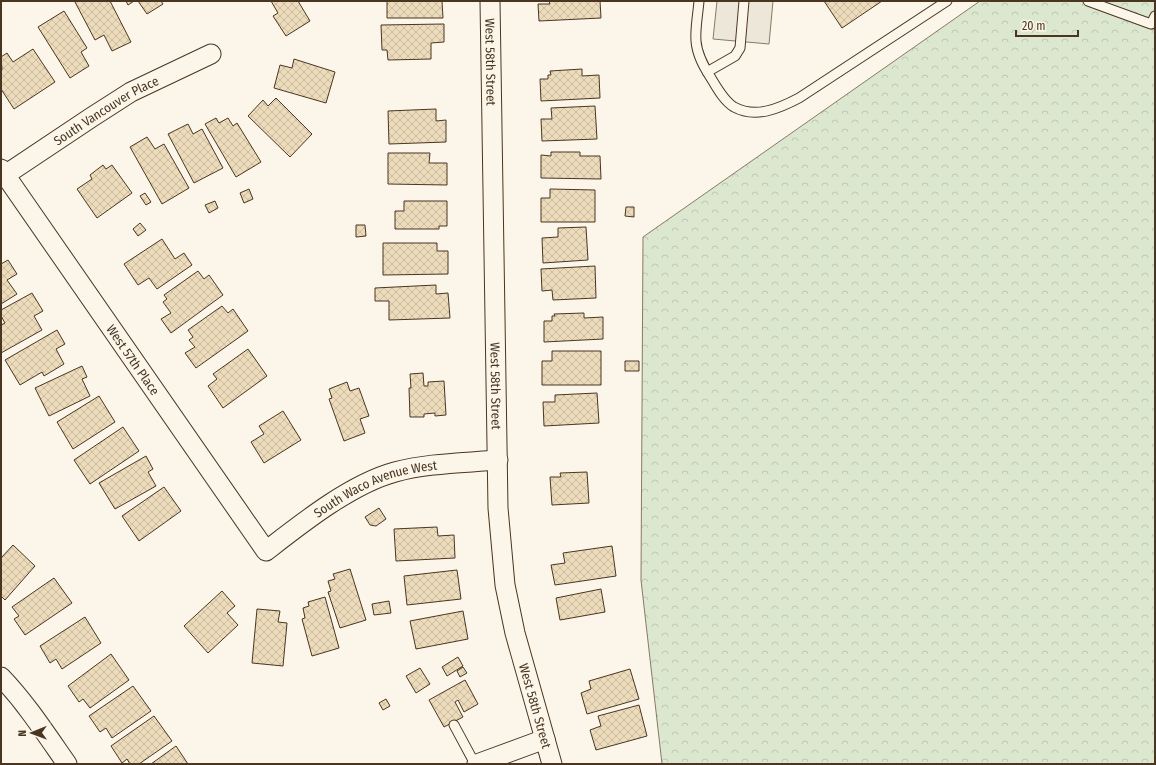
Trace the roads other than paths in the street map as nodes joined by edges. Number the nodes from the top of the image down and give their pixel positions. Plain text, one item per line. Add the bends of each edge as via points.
1 (490, 1) edge
2 (699, 1) edge
3 (744, 1) edge
4 (947, 1) edge
5 (1088, 1) edge
6 (1155, 16) edge
7 (211, 54) dead end
8 (707, 72) junction
9 (3, 172) edge
10 (498, 460) junction
11 (266, 551) joint
12 (1, 677) edge
13 (454, 725) dead end
14 (544, 739) junction
15 (67, 764) edge
16 (476, 764) edge
17 (552, 764) edge

1 - 10 street, West 58th Street
2 - 8 lane via 696,41
3 - 8 lane via 740,48 735,56
4 - 8 lane via 799,98 774,110 754,112 734,106 724,97
5 - 6 lane via 1151,24
7 - 9 street, South Vancouver Place via 131,92
9 - 11 street, West 57th Place
10 - 11 street, South Waco Avenue West via 421,466 394,472 344,495
10 - 14 street, West 58th Street via 498,508 506,590
12 - 15 street
13 - 16 lane
14 - 16 street
14 - 17 street, West 58th Street

